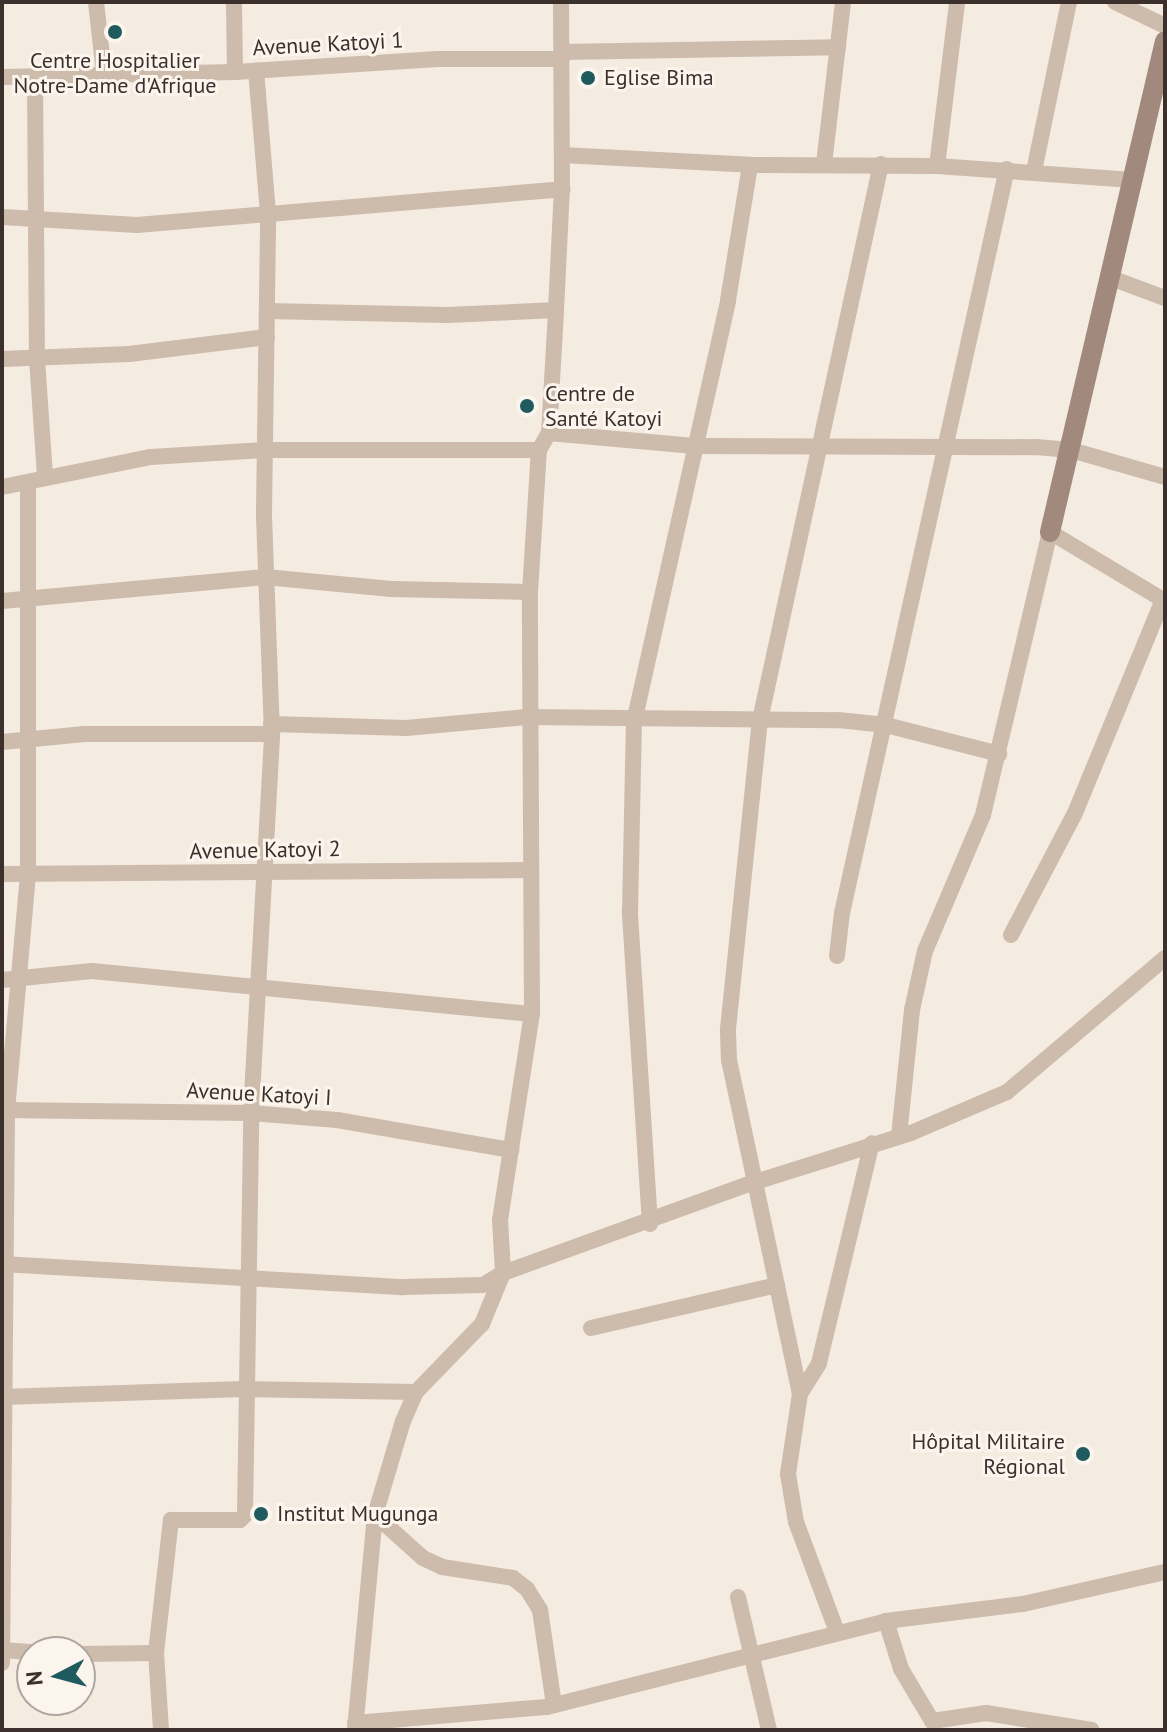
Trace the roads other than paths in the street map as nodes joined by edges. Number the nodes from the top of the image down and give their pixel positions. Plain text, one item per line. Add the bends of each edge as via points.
1 (96, 2) edge
2 (234, 2) edge
3 (561, 2) edge
4 (843, 2) edge
5 (957, 2) edge
6 (1069, 2) edge
7 (1115, 2) edge
8 (1165, 26) edge
9 (1165, 41) edge
10 (838, 47) junction
11 (562, 56) junction
12 (256, 71) junction
13 (235, 72) junction
14 (104, 73) junction
15 (2, 77) edge
16 (35, 77) junction
17 (1157, 106) edge
18 (562, 155) junction
19 (824, 164) junction
20 (881, 164) junction
21 (750, 165) junction
22 (937, 166) junction
23 (1007, 169) junction
24 (1034, 171) junction
25 (1132, 180) junction
26 (562, 189) junction
27 (268, 213) junction
28 (2, 217) edge
29 (38, 218) junction
30 (1111, 278) junction
31 (1165, 298) edge
32 (556, 310) junction
33 (267, 311) junction
34 (267, 337) junction
35 (2, 359) edge
36 (37, 359) junction
37 (549, 433) junction
38 (820, 445) junction
39 (694, 446) junction
40 (943, 446) junction
41 (265, 450) junction
42 (539, 450) junction
43 (1071, 450) junction
44 (45, 476) junction
45 (1165, 477) edge
46 (28, 485) junction
47 (2, 487) edge
48 (1050, 532) junction
49 (265, 577) junction
50 (530, 592) junction
51 (29, 598) junction
52 (1164, 600) edge
53 (2, 601) edge
54 (527, 717) junction
55 (760, 720) junction
56 (634, 722) junction
57 (886, 725) junction
58 (271, 729) junction
59 (29, 741) junction
60 (2, 742) edge
61 (999, 754) junction
62 (529, 870) junction
63 (266, 871) junction
64 (2, 874) edge
65 (28, 876) junction
66 (1011, 935) dead end
67 (837, 956) dead end
68 (1165, 958) edge
69 (23, 979) junction
70 (2, 980) edge
71 (258, 987) junction
72 (532, 1014) junction
73 (5, 1110) edge
74 (251, 1113) junction
75 (899, 1136) junction
76 (872, 1143) junction
77 (511, 1150) junction
78 (755, 1182) junction
79 (650, 1224) junction
80 (2, 1264) edge
81 (503, 1273) junction
82 (247, 1278) junction
83 (777, 1285) junction
84 (591, 1328) dead end
85 (243, 1389) junction
86 (416, 1392) junction
87 (800, 1394) junction
88 (5, 1397) edge
89 (375, 1515) junction
90 (1165, 1572) edge
91 (738, 1597) dead end
92 (886, 1621) junction
93 (837, 1632) junction
94 (156, 1653) junction
95 (96, 1654) edge
96 (3, 1655) edge
97 (751, 1657) junction
98 (554, 1705) junction
99 (355, 1727) edge
100 (161, 1730) edge
101 (769, 1730) edge
102 (1092, 1730) edge

1 - 14 street
2 - 13 street
3 - 11 street
4 - 10 street
5 - 22 street
6 - 24 street
7 - 8 street
9 - 17 street
10 - 11 street, Avenue Katoyi 1
10 - 19 street
11 - 12 street, Avenue Katoyi 1
11 - 18 street
12 - 13 street, Avenue Katoyi 1
12 - 27 street
13 - 14 street, Avenue Katoyi 1
14 - 16 street, Avenue Katoyi 1
15 - 16 street, Avenue Katoyi 1
16 - 29 street
17 - 25 street
18 - 21 street
18 - 26 street
19 - 20 street
19 - 21 street
20 - 22 street
20 - 38 street
21 - 39 street via 728,300
22 - 23 street
23 - 24 street
23 - 40 street
24 - 25 street
25 - 30 street
26 - 27 street
26 - 32 street
27 - 29 street via 137,225
27 - 33 street
28 - 29 street
29 - 36 street
30 - 31 street
30 - 43 street
32 - 33 street via 447,315
32 - 37 street
33 - 34 street
34 - 36 street
34 - 41 street
35 - 36 street
36 - 44 street
37 - 39 street
37 - 42 street
38 - 39 street
38 - 40 street
38 - 55 street
39 - 56 street
40 - 43 street
40 - 57 street
41 - 42 street
41 - 44 street via 151,457
41 - 49 street
42 - 50 street
43 - 45 street
43 - 48 street
44 - 46 street
46 - 47 street
46 - 51 street
48 - 52 street
48 - 61 street
49 - 50 street via 391,589
49 - 51 street
49 - 58 street
50 - 54 street
51 - 53 street
51 - 59 street
52 - 66 street via 1069,827
54 - 56 street
54 - 58 street via 406,728
54 - 62 street
55 - 56 street
55 - 57 street
55 - 78 street via 728,1029 729,1061
56 - 79 street via 630,911
57 - 61 street
57 - 67 street
58 - 59 street via 85,734
58 - 63 street
59 - 60 street
59 - 65 street
61 - 75 street via 983,815 925,949 912,1010
62 - 63 street, Avenue Katoyi 2
62 - 72 street
63 - 65 street, Avenue Katoyi 2
63 - 71 street
64 - 65 street, Avenue Katoyi 2
65 - 69 street
68 - 75 street via 1011,1089
69 - 70 street
69 - 71 street via 92,971
69 - 73 street
71 - 72 street
71 - 74 street
72 - 77 street
73 - 74 street, Avenue Katoyi I
73 - 80 street
74 - 77 street, Avenue Katoyi I via 342,1121
74 - 82 street
75 - 76 street
76 - 78 street
76 - 87 street via 819,1363
77 - 81 street via 500,1220
78 - 79 street
78 - 83 street
79 - 81 street
80 - 82 street
80 - 88 street
81 - 82 street via 463,1289
81 - 86 street via 482,1324
82 - 85 street
83 - 84 street
83 - 87 street
85 - 86 street
85 - 88 street
85 - 94 street via 245,1515 240,1520 172,1518
86 - 89 street
87 - 93 street via 788,1474 796,1522
88 - 96 street
89 - 98 street via 423,1558 442,1567 513,1578 527,1589 540,1610
89 - 99 street
90 - 92 street via 1023,1604
91 - 97 street
92 - 93 street
92 - 102 street via 901,1669 932,1721 986,1713
93 - 97 street
94 - 95 street
94 - 100 street
97 - 98 street
97 - 101 street
98 - 99 street

